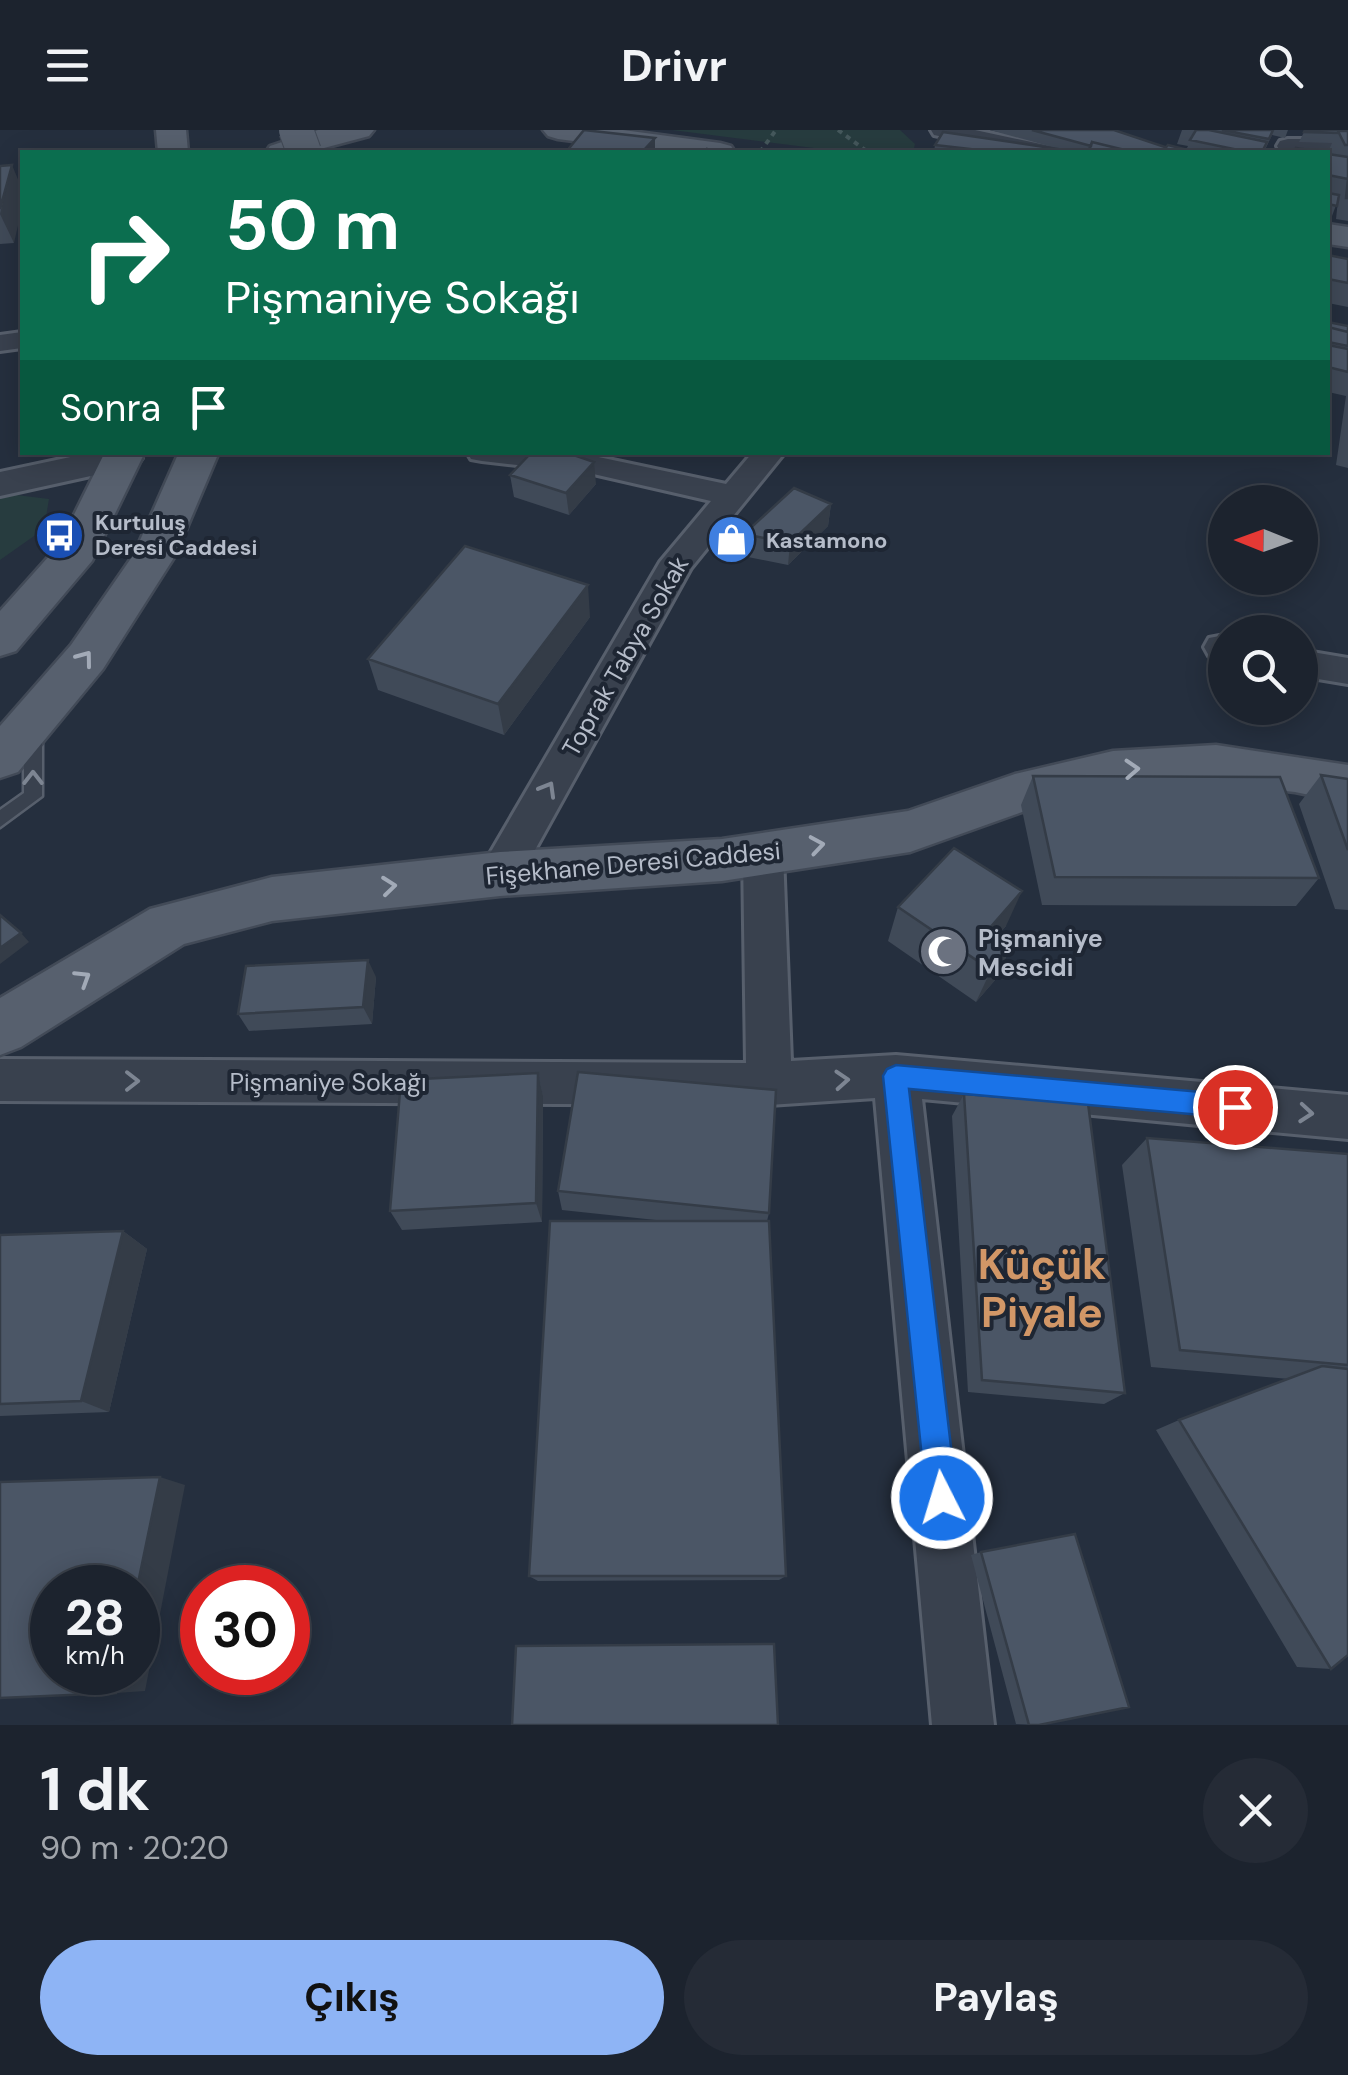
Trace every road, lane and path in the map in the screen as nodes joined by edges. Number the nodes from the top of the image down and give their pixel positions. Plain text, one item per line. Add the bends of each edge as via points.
1 (359, 130) edge
2 (558, 130) edge
3 (838, 130) edge
4 (942, 130) edge
5 (1288, 143) edge
6 (1348, 146) edge
7 (287, 150) edge
8 (705, 150) edge
9 (865, 150) edge
10 (1037, 150) edge
11 (124, 455) edge
12 (198, 455) edge
13 (509, 455) edge
14 (768, 455) edge
15 (0, 484) edge
16 (734, 496) junction
17 (0, 640) edge
18 (1318, 665) edge
19 (1348, 671) edge
20 (33, 720) junction
21 (0, 759) edge
22 (1348, 784) edge
23 (0, 820) edge
24 (763, 854) junction
25 (500, 874) junction
26 (0, 1029) edge
27 (896, 1076) junction
28 (0, 1080) edge
29 (769, 1084) junction
30 (1348, 1117) edge
31 (963, 1725) edge

1 - 7 main road
2 - 8 main road
3 - 9 path
4 - 10 street
5 - 6 street
11 - 15 street
11 - 17 main road via 77,550
20 -> 12 main road via 87,656 154,556
13 - 16 street via 589,464
14 - 16 street, Toprak Tabya Sokak
25 -> 16 street, Toprak Tabya Sokak via 677,562
18 - 19 street
20 - 21 main road
23 -> 20 lane via 33,796
24 -> 22 main road, Fişekhane Deresi Caddesi via 910,831 1014,794 1114,770 1216,764
24 - 25 main road, Fişekhane Deresi Caddesi
24 - 29 street
26 -> 25 main road, Fişekhane Deresi Caddesi via 169,925 272,899
29 -> 27 street, Pişmaniye Sokağı
27 -> 30 street, Pişmaniye Sokağı
27 - 31 street
28 -> 29 street, Pişmaniye Sokağı

